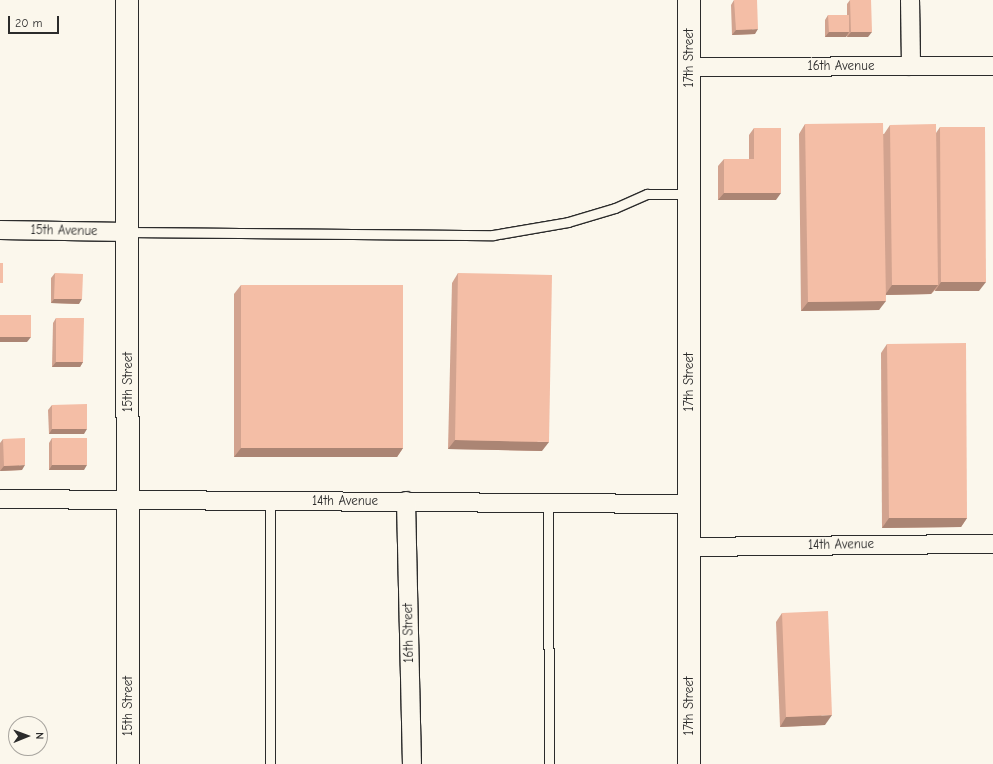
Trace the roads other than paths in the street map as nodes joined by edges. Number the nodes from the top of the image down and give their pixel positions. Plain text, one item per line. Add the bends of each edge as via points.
1 (127, 0) edge
2 (689, 0) edge
3 (910, 0) edge
4 (911, 66) junction
5 (993, 66) edge
6 (689, 67) junction
7 (689, 194) junction
8 (0, 230) edge
9 (128, 232) junction
10 (0, 498) edge
11 (128, 499) junction
12 (270, 501) junction
13 (406, 501) junction
14 (548, 502) junction
15 (689, 504) junction
16 (993, 544) edge
17 (689, 547) junction
18 (128, 764) edge
19 (270, 764) edge
20 (412, 764) edge
21 (549, 764) edge
22 (689, 764) edge

1 - 9 main road, 15th Street
2 - 6 main road, 17th Street
3 - 4 street
4 - 5 street, 16th Avenue
4 - 6 street, 16th Avenue
6 - 7 main road, 17th Street
7 - 9 lane via 647,194 615,208 568,222 493,235
7 - 15 main road, 17th Street
8 - 9 street, 15th Avenue
9 - 11 main road, 15th Street
10 - 11 street, 14th Avenue
11 - 12 street, 14th Avenue
11 - 18 main road, 15th Street
12 - 13 street, 14th Avenue
12 - 19 lane
13 - 14 street, 14th Avenue
13 - 20 street, 16th Street
14 - 15 street, 14th Avenue
14 - 21 lane
15 - 17 main road, 17th Street
16 - 17 street, 14th Avenue
17 - 22 main road, 17th Street

